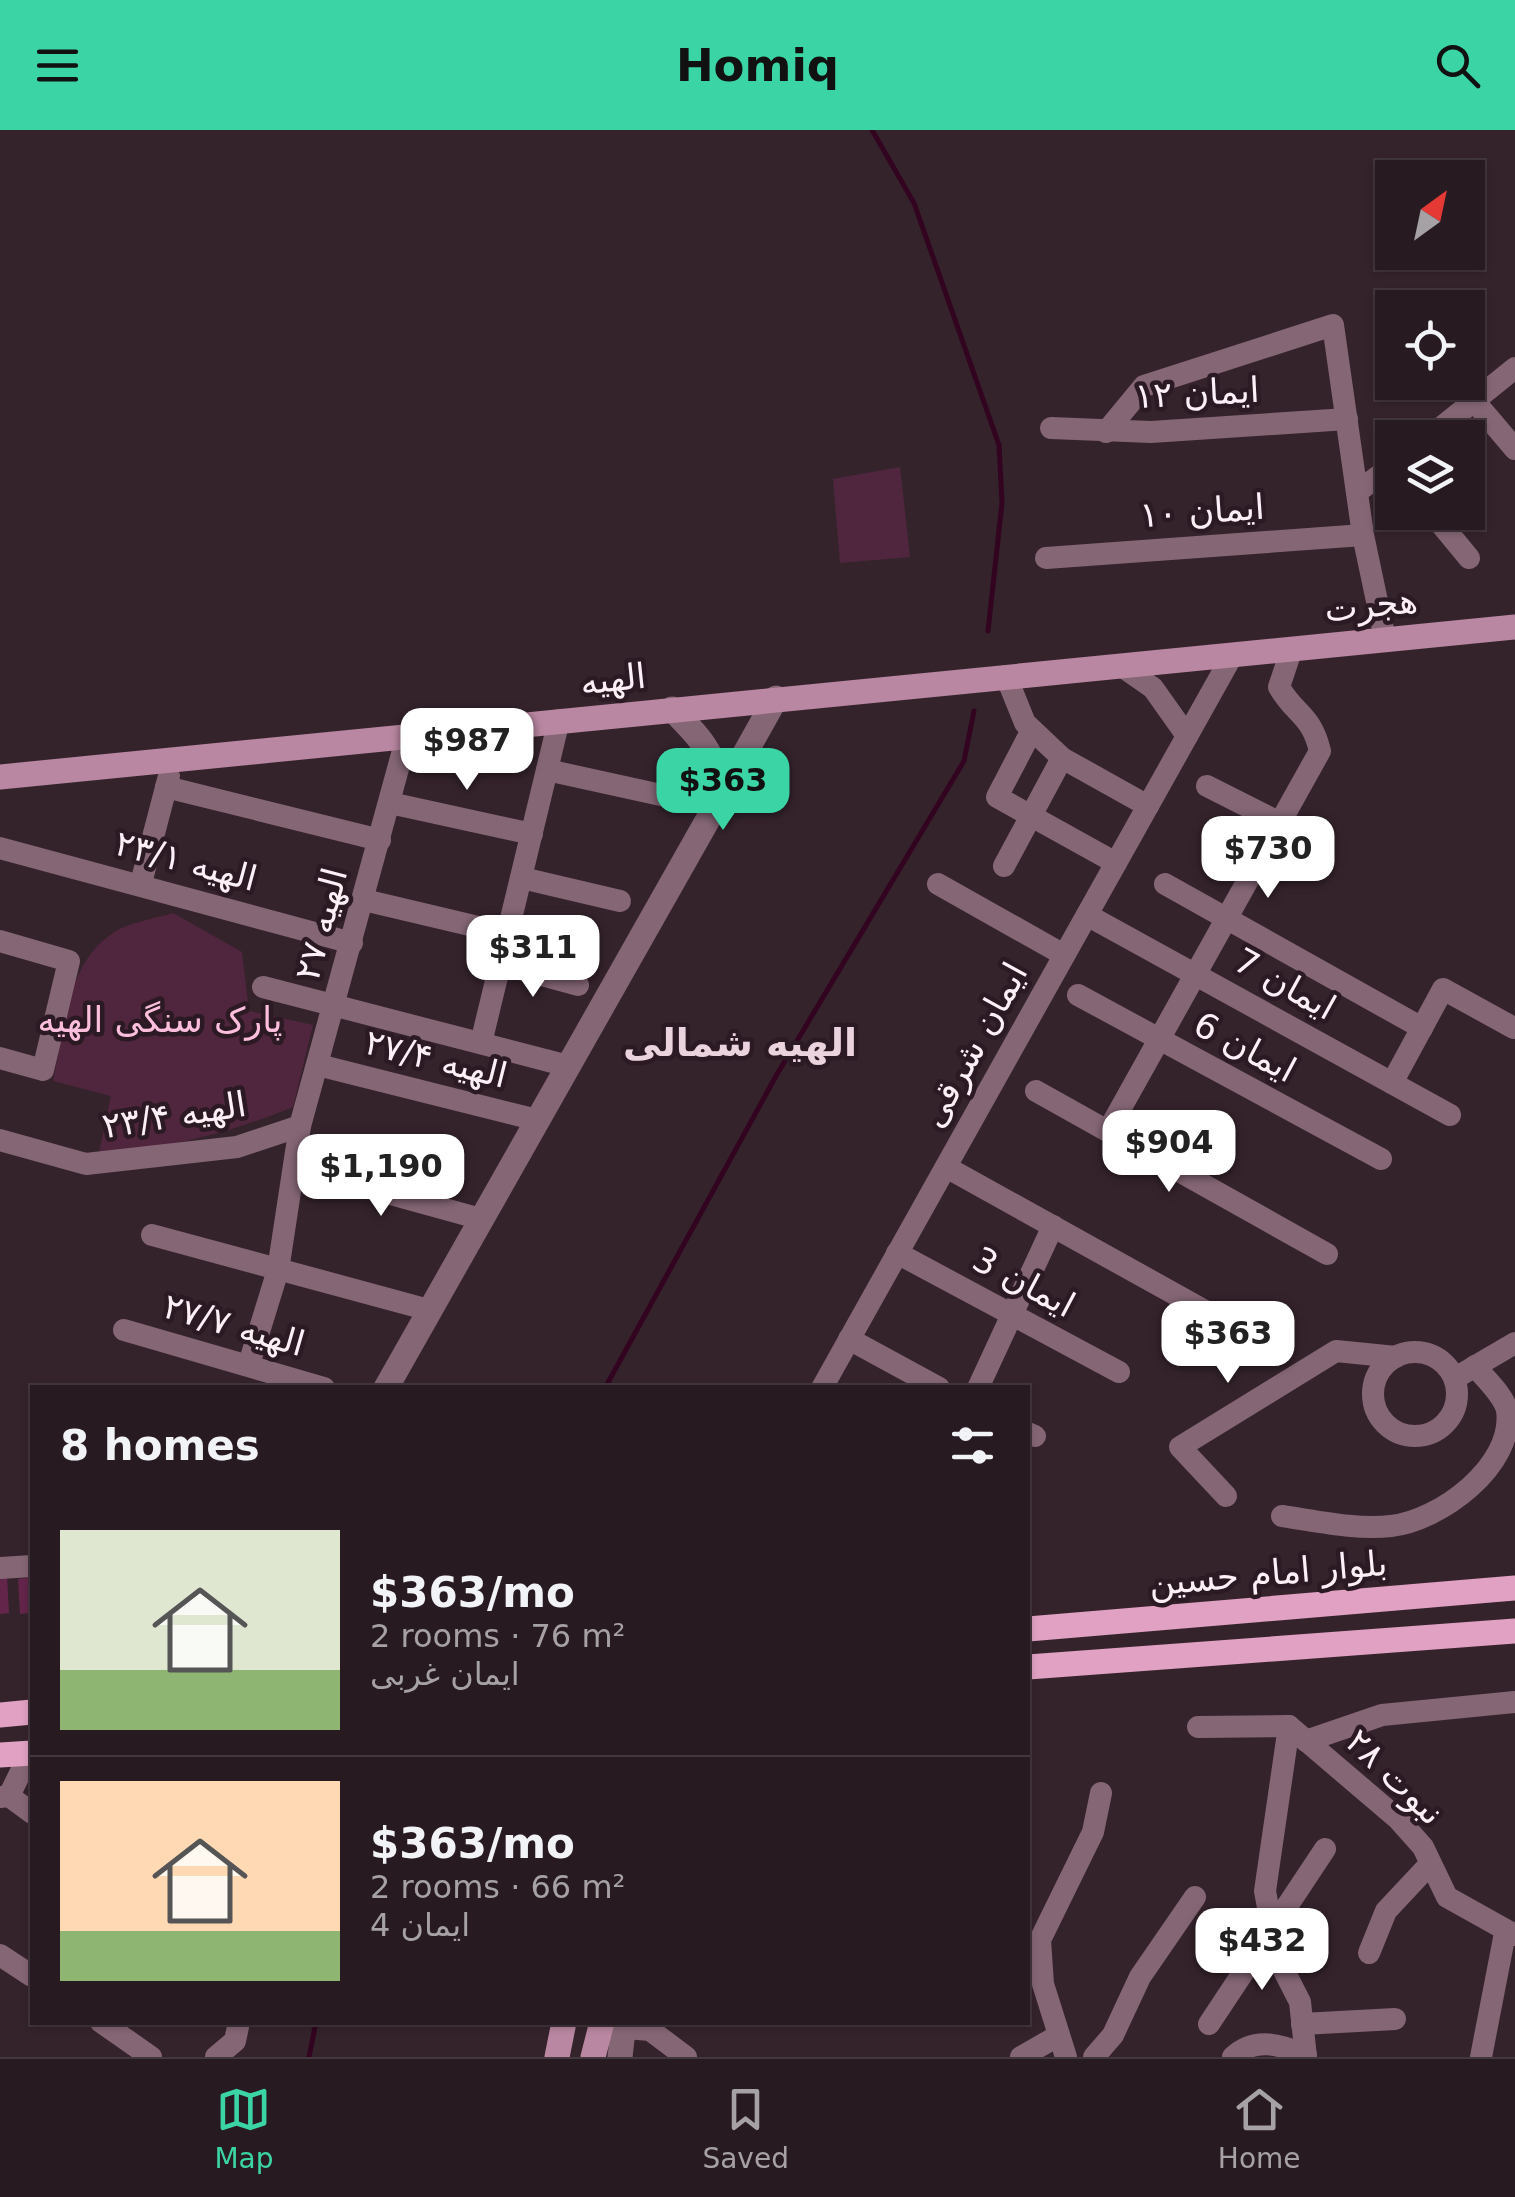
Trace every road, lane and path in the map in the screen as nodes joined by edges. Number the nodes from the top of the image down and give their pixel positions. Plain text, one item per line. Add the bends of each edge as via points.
1 (1515, 368) edge
2 (1474, 401) junction
3 (1347, 419) junction
4 (1450, 420) edge
5 (1051, 428) dead end
6 (1106, 432) junction
7 (1515, 449) edge
8 (1375, 479) edge
9 (1357, 492) junction
10 (1446, 530) edge
11 (1362, 534) junction
12 (1046, 558) dead end
13 (1469, 558) dead end
14 (1515, 626) edge
15 (1384, 639) junction
16 (1292, 648) junction
17 (1233, 654) junction
18 (1120, 665) junction
19 (1006, 676) junction
20 (776, 698) junction
21 (672, 708) junction
22 (559, 720) junction
23 (1032, 730) junction
24 (407, 736) junction
25 (1187, 736) junction
26 (1062, 758) junction
27 (173, 759) junction
28 (547, 770) junction
29 (0, 777) edge
30 (1207, 786) dead end
31 (166, 787) junction
32 (670, 797) dead end
33 (390, 803) junction
34 (1148, 806) junction
35 (715, 807) junction
36 (1033, 816) junction
37 (1280, 823) junction
38 (532, 834) junction
39 (380, 840) junction
40 (0, 848) edge
41 (1116, 863) junction
42 (1004, 866) dead end
43 (522, 878) junction
44 (140, 884) junction
45 (938, 884) dead end
46 (1164, 884) dead end
47 (364, 900) junction
48 (620, 901) dead end
49 (1087, 915) junction
50 (1227, 922) junction
51 (508, 934) junction
52 (0, 942) edge
53 (352, 943) junction
54 (1064, 956) junction
55 (500, 964) junction
56 (1197, 976) junction
57 (578, 985) dead end
58 (263, 987) dead end
59 (1078, 995) dead end
60 (337, 1003) junction
61 (1422, 1028) junction
62 (1514, 1028) edge
63 (1160, 1042) junction
64 (480, 1043) junction
65 (0, 1058) edge
66 (318, 1065) junction
67 (568, 1066) junction
68 (1392, 1083) junction
69 (1036, 1091) dead end
70 (1450, 1115) dead end
71 (537, 1120) junction
72 (300, 1126) junction
73 (1108, 1131) junction
74 (0, 1140) edge
75 (1381, 1158) dead end
76 (946, 1167) junction
77 (296, 1168) junction
78 (481, 1219) junction
79 (1052, 1226) junction
80 (152, 1235) dead end
81 (897, 1253) junction
82 (1328, 1254) dead end
83 (278, 1270) junction
84 (430, 1310) junction
85 (1013, 1317) junction
86 (1225, 1322) dead end
87 (124, 1330) dead end
88 (849, 1339) junction
89 (1515, 1343) edge
90 (1396, 1357) junction
91 (249, 1364) junction
92 (1475, 1366) junction
93 (1118, 1372) dead end
94 (1454, 1378) junction
95 (315, 1385) edge
96 (388, 1385) edge
97 (824, 1385) edge
98 (933, 1385) edge
99 (979, 1385) edge
100 (1226, 1496) dead end
101 (1282, 1516) dead end
102 (30, 1566) edge
103 (0, 1568) edge
104 (1515, 1588) edge
105 (1030, 1629) edge
106 (1515, 1630) edge
107 (1030, 1668) edge
108 (1515, 1702) edge
109 (30, 1712) edge
110 (0, 1715) edge
111 (1198, 1727) dead end
112 (1298, 1733) junction
113 (30, 1753) edge
114 (30, 1755) edge
115 (0, 1756) edge
116 (1101, 1793) dead end
117 (5, 1796) edge
118 (30, 1813) edge
119 (1326, 1850) dead end
120 (1430, 1864) junction
121 (1196, 1898) dead end
122 (1272, 1932) junction
123 (1510, 1934) edge
124 (1034, 1943) edge
125 (1370, 1953) dead end
126 (0, 1955) edge
127 (30, 1975) edge
128 (1395, 2019) dead end
129 (1209, 2024) dead end
130 (1302, 2024) junction
131 (105, 2025) edge
132 (238, 2025) edge
133 (563, 2025) edge
134 (616, 2025) edge
135 (617, 2025) edge
136 (622, 2025) edge
137 (1061, 2047) edge
138 (1306, 2056) edge
139 (151, 2057) edge
140 (216, 2057) edge
141 (556, 2057) edge
142 (593, 2057) edge
143 (620, 2057) edge
144 (686, 2057) edge
145 (1021, 2057) edge
146 (1094, 2057) edge
147 (1232, 2057) edge
148 (1481, 2057) edge

1 - 2 street
2 - 4 street
2 - 7 street
3 - 6 street, ایمان ۱۲
3 - 6 street via 1332,325 1144,386
3 - 9 street
5 - 6 street, ایمان ۱۲
8 - 9 street
9 - 11 street
10 - 13 street
11 - 12 street, ایمان ۱۰
11 - 15 street
14 - 15 main road, هجرت
15 - 16 main road, هجرت
16 - 17 main road, هجرت
16 - 37 street via 1279,687 1313,723 1320,750
17 - 18 main road, الهیه
17 - 25 street, ایمان شرقی
18 - 19 main road, الهیه
18 - 25 street via 1153,688
19 - 20 main road, الهیه
19 - 23 street
20 - 21 main road, الهیه
20 - 35 street
21 - 22 main road, الهیه
21 - 35 street via 708,746 718,772
22 - 24 main road, الهیه
22 - 28 street
23 - 26 street
23 - 36 street via 997,796
24 - 27 main road, الهیه
24 - 33 street, الهیه ۲۷
25 - 34 street, ایمان شرقی
26 - 34 street
26 - 36 street
27 - 29 main road, الهیه
27 - 31 street
28 - 32 street
28 - 38 street
30 - 37 street
31 - 39 street
31 - 44 street
33 - 38 street
33 - 39 street, الهیه ۲۷
34 - 41 street, ایمان شرقی
35 - 67 street
36 - 41 street
36 - 42 street
37 - 50 street
38 - 43 street
39 - 47 street, الهیه ۲۷
40 - 44 street, الهیه ۲۳/۱
41 - 49 street, ایمان شرقی
43 - 48 street
43 - 51 street
44 - 53 street, الهیه ۲۳/۱
45 - 54 street
46 - 50 street
47 - 51 street
47 - 53 street, الهیه ۲۷
49 - 54 street, ایمان شرقی
49 - 56 street, ایمان 7
50 - 56 street
50 - 61 street
51 - 55 street
52 - 65 street via 69,961 43,1070
53 - 60 street, الهیه ۲۷
54 - 76 street, ایمان شرقی
55 - 57 street
55 - 64 street
56 - 63 street
56 - 68 street, ایمان 7
58 - 60 street
59 - 63 street, ایمان 6
60 - 64 street
60 - 66 street, الهیه ۲۷
61 - 62 street via 1444,988
61 - 68 street
63 - 73 street
63 - 75 street, ایمان 6
64 - 67 street
66 - 71 street, الهیه ۲۷/۴
66 - 72 street, الهیه ۲۷
67 - 71 street
68 - 70 street, ایمان 7
69 - 73 street
71 - 78 street
72 - 74 street, الهیه ۲۳/۴ via 237,1147 86,1164
72 - 77 street, الهیه ۲۷
73 - 82 street
76 - 79 street
76 - 81 street, ایمان شرقی
77 - 78 street
77 - 83 street, الهیه ۲۷
78 - 84 street
79 - 85 street
79 - 86 street
80 - 83 street
81 - 85 street, ایمان 3
81 - 88 street, ایمان شرقی
83 - 84 street
83 - 91 street, الهیه ۲۷
84 - 96 street
85 - 93 street, ایمان 3
85 - 99 street
87 - 91 street, الهیه ۲۷/۷
88 - 97 street, ایمان شرقی
88 - 98 street
89 - 92 street
90 - 94 street via 1423,1353
90 - 94 street via 1377,1377 1374,1404 1402,1434 1441,1427 1456,1405
90 - 100 street via 1336,1351 1180,1447
91 - 95 street, الهیه ۲۷/۷
92 - 94 street
92 - 101 street via 1506,1404 1509,1422 1498,1452 1463,1497 1427,1517 1388,1527
102 - 103 street
104 - 105 main road, بلوار امام حسین
106 - 107 main road
108 - 112 street via 1382,1715
109 - 110 main road
111 - 112 street
112 - 120 street, نبوت ۲۸ via 1398,1819
112 - 122 street via 1265,1891
113 - 115 main road
114 - 117 street
116 - 124 street via 1093,1832
117 - 118 street
119 - 122 street
120 - 123 street, نبوت ۲۸ via 1447,1897
120 - 125 street via 1386,1911
121 - 146 street
122 - 129 street
122 - 130 street
123 - 148 street
124 - 137 street
126 - 127 street
128 - 130 street
130 - 138 street
131 - 139 street
132 - 140 street via 235,2041
133 - 141 main road
134 - 142 main road
135 - 143 street
136 - 144 street via 650,2030
137 - 145 street
138 - 147 street via 1273,2042

